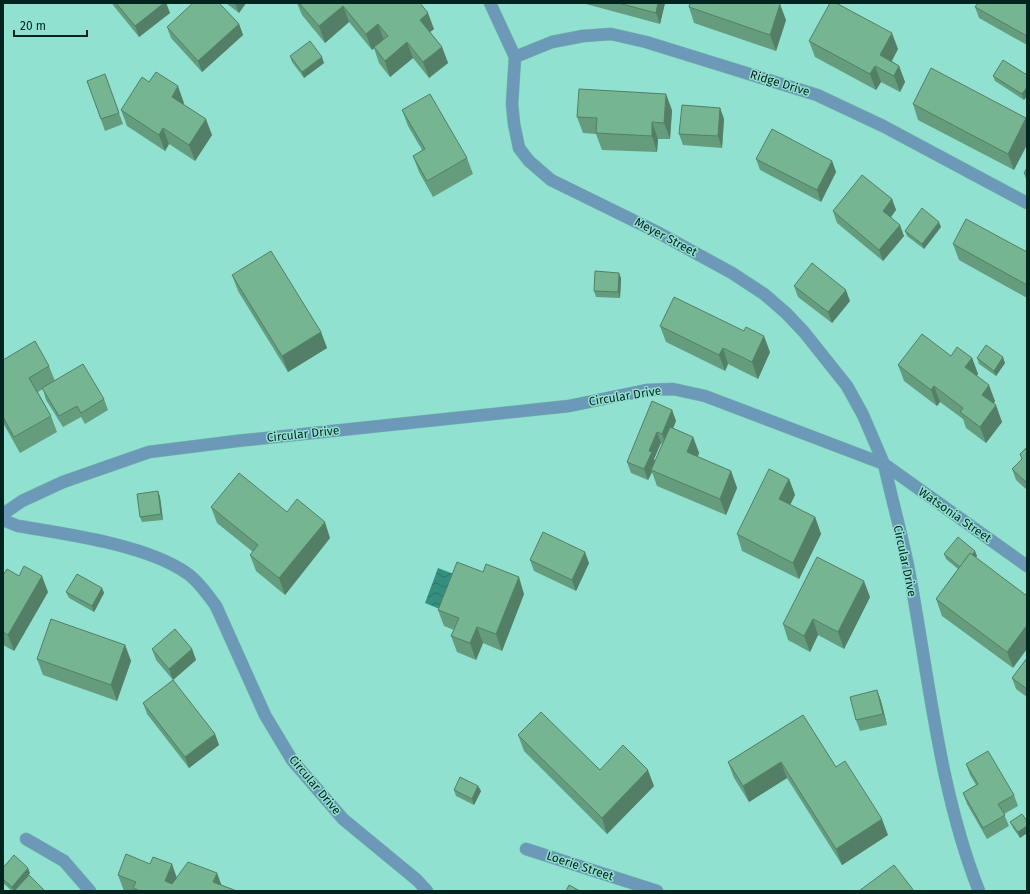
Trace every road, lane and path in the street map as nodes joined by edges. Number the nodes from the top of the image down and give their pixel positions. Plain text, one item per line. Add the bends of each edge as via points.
1 (490, 3) edge
2 (515, 57) junction
3 (1027, 203) edge
4 (884, 464) junction
5 (3, 514) edge
6 (3, 520) edge
7 (1027, 566) edge
8 (26, 839) dead end
9 (526, 849) dead end
10 (90, 891) edge
11 (427, 891) edge
12 (657, 891) edge
13 (979, 891) edge

1 - 2 street, Meyer Street
2 - 3 street, Ridge Drive via 552,42 583,36 610,34 646,42 817,95 883,126
2 - 4 street, Meyer Street via 512,104 514,124 519,148 529,161 551,180 657,232 732,273 764,294 786,313 847,386 864,415
4 - 5 street, Circular Drive via 705,396 673,389 647,390 569,406 149,452 63,482 22,501
4 - 7 street, Watsonia Street
4 - 13 street, Circular Drive via 908,570 933,713 954,811 968,863
6 - 11 street, Circular Drive via 18,526 134,550 168,563 189,575 216,606 266,715 292,760 343,819 418,880
8 - 10 street via 64,861
9 - 12 street, Loerie Street

